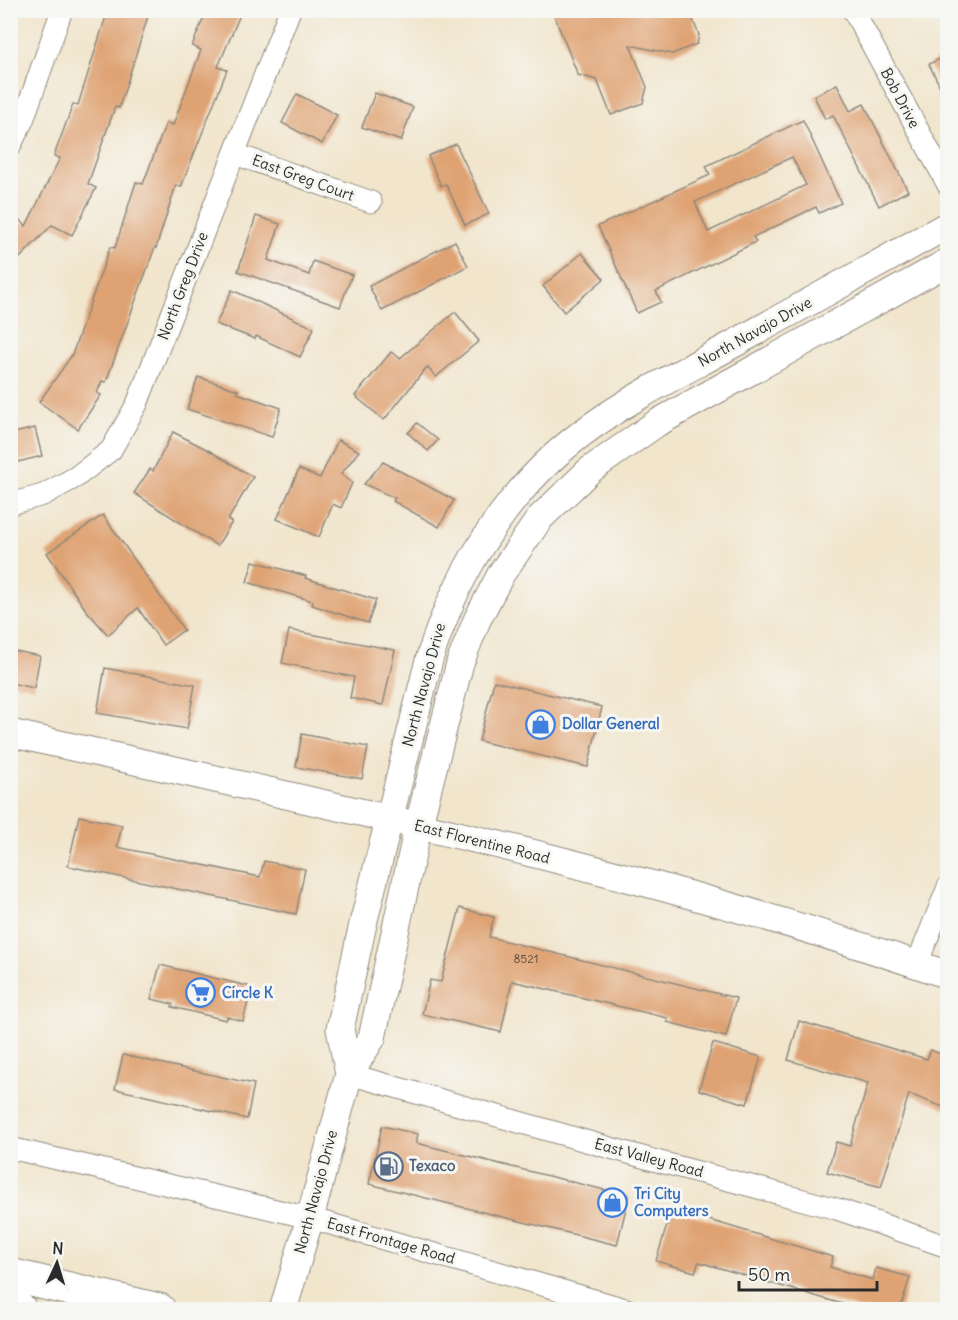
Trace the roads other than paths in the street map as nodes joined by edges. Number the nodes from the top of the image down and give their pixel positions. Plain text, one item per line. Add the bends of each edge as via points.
1 (62, 10) edge
2 (290, 10) edge
3 (854, 10) edge
4 (10, 146) edge
5 (235, 154) junction
6 (948, 185) edge
7 (371, 202) dead end
8 (948, 225) edge
9 (948, 262) edge
10 (677, 375) junction
11 (692, 404) junction
12 (10, 504) edge
13 (10, 733) edge
14 (388, 820) junction
15 (418, 826) junction
16 (948, 887) edge
17 (917, 964) junction
18 (948, 975) edge
19 (349, 1074) junction
20 (10, 1148) edge
21 (310, 1218) junction
22 (948, 1247) edge
23 (10, 1275) edge
24 (10, 1307) edge
25 (20, 1310) edge
26 (159, 1310) edge
27 (283, 1310) edge
28 (629, 1310) edge

1 - 4 street
2 - 5 street, North Greg Drive
3 - 6 street, Bob Drive
5 - 7 street, East Greg Court
5 - 12 street, North Greg Drive via 137,404 111,450 76,477 43,495
8 - 10 street, North Navajo Drive
9 - 11 street, North Navajo Drive
10 - 11 street
10 - 14 street, North Navajo Drive via 592,426 560,452 521,490 490,529 441,621
11 - 15 street, North Navajo Drive via 657,423 590,470 540,518 501,574 460,663
13 - 14 street, East Florentine Road
14 - 15 street, East Florentine Road
14 - 19 street, North Navajo Drive via 340,1029
15 - 17 street, East Florentine Road via 748,910
15 - 19 street, North Navajo Drive via 372,1038
16 - 17 street
17 - 18 street, East Florentine Road
19 - 21 street, North Navajo Drive
19 - 22 street, East Valley Road via 826,1206
20 - 21 street, East Frontage Road
21 - 27 street, North Navajo Drive
21 - 28 street, East Frontage Road
23 - 26 main road
24 - 25 main road

